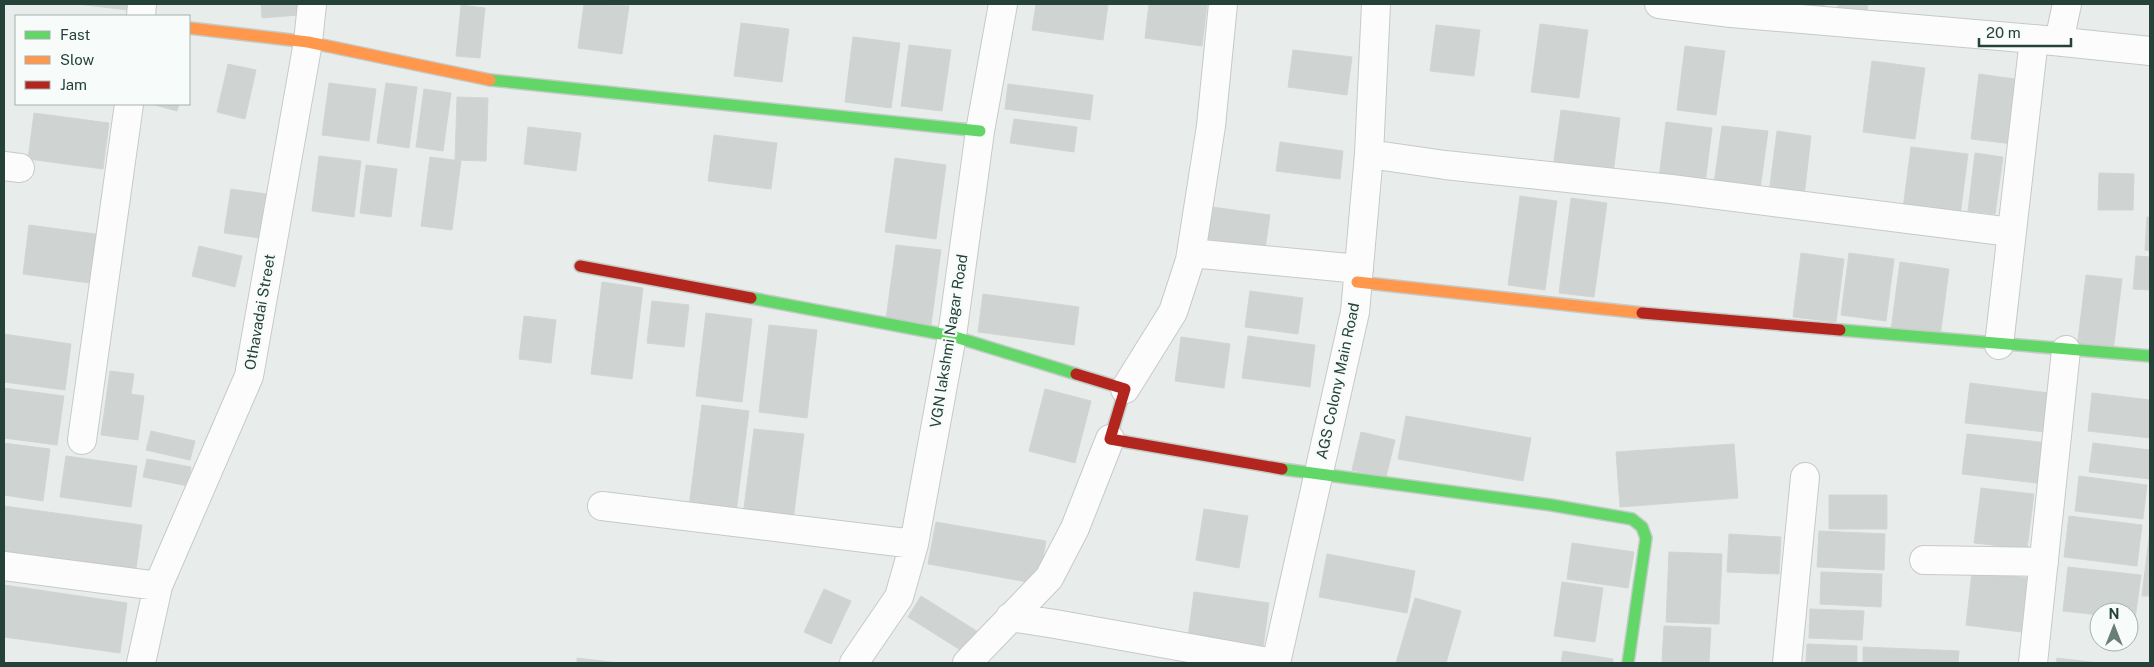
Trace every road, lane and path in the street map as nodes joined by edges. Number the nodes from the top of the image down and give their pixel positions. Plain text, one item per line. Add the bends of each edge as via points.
1 (312, 4) edge
2 (1003, 4) edge
3 (1223, 4) edge
4 (1376, 4) edge
5 (1659, 4) edge
6 (2067, 4) edge
7 (1732, 8) edge
8 (190, 28) edge
9 (2046, 40) junction
10 (308, 42) junction
11 (2150, 51) edge
12 (129, 105) edge
13 (980, 131) junction
14 (1369, 154) junction
15 (2011, 232) junction
16 (1191, 253) junction
17 (580, 266) dead end
18 (1358, 276) junction
19 (952, 336) junction
20 (1999, 344) junction
21 (2066, 350) junction
22 (2150, 356) edge
23 (1125, 389) junction
24 (1110, 439) junction
25 (82, 440) dead end
26 (1317, 475) junction
27 (1805, 477) dead end
28 (602, 506) dead end
29 (914, 544) junction
30 (1924, 560) dead end
31 (2044, 562) junction
32 (4, 566) edge
33 (158, 586) junction
34 (1010, 617) junction
35 (141, 663) edge
36 (854, 663) edge
37 (967, 663) edge
38 (1275, 663) edge
39 (1628, 663) edge
40 (1786, 663) edge
41 (2033, 663) edge

1 - 10 street, Othavadai Street
2 - 13 street, VGN lakshmi Nagar Road
3 - 16 street via 1211,126
4 - 14 street, AGS Colony Main Road
5 - 7 street
6 - 9 street
7 - 9 street
8 - 10 street
9 - 11 street
9 - 15 street
10 - 13 street via 502,82
10 - 33 street, Othavadai Street via 249,376
12 - 25 street
13 - 19 street, VGN lakshmi Nagar Road
14 - 15 street
14 - 18 street, AGS Colony Main Road
15 - 20 street
16 - 18 street
16 - 23 street via 1172,312
17 - 19 street
18 - 20 street via 1651,314
18 - 26 street, AGS Colony Main Road via 1355,312
19 - 23 street
19 - 29 street, VGN lakshmi Nagar Road
20 - 21 street
21 - 22 street
21 - 31 street
23 - 24 street
24 - 26 street
24 - 34 street via 1075,528 1049,578
26 - 38 street, AGS Colony Main Road
26 - 39 street via 1551,505 1640,523 1646,538
27 - 40 street
28 - 29 street
29 - 36 street, VGN lakshmi Nagar Road via 899,596
30 - 31 street
31 - 41 street
32 - 33 street
33 - 35 street, Othavadai Street
34 - 37 street
34 - 38 street

